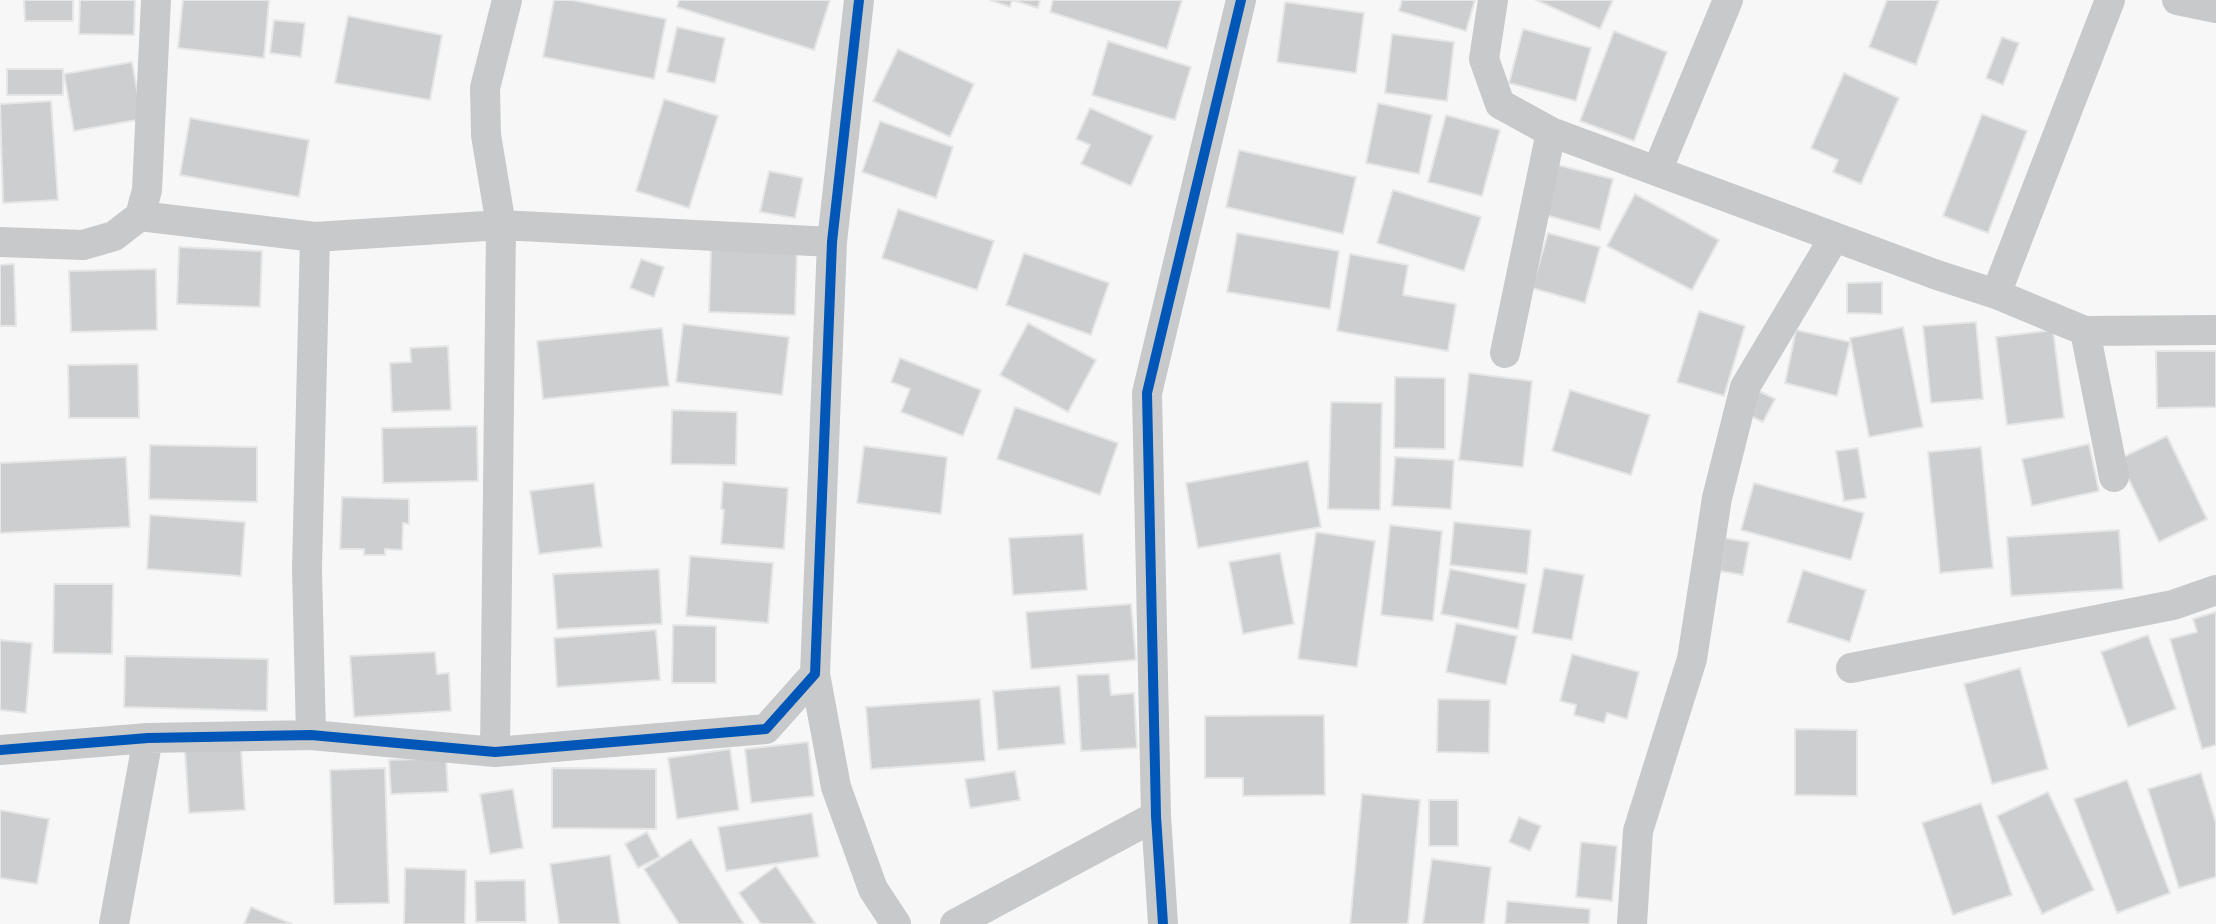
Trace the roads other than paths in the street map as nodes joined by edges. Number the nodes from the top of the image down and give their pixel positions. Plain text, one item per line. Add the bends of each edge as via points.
1 (156, 0) edge
2 (507, 0) edge
3 (859, 0) edge
4 (1241, 0) edge
5 (1493, 0) edge
6 (1728, 0) edge
7 (2110, 0) edge
8 (2177, 0) edge
9 (2216, 8) edge
10 (1551, 132) junction
11 (1657, 171) junction
12 (139, 216) junction
13 (501, 225) junction
14 (315, 237) junction
15 (1834, 237) junction
16 (0, 242) edge
17 (832, 242) junction
18 (1996, 294) junction
19 (2216, 330) edge
20 (2085, 331) junction
21 (1505, 353) dead end
22 (2114, 477) dead end
23 (2216, 590) edge
24 (1851, 668) dead end
25 (815, 674) junction
26 (311, 735) junction
27 (148, 738) junction
28 (0, 750) edge
29 (495, 752) junction
30 (1156, 816) junction
31 (114, 924) edge
32 (896, 924) edge
33 (955, 924) edge
34 (1163, 924) edge
35 (1632, 924) edge

1 - 12 street via 147,190
2 - 13 street via 485,88 486,135
3 - 17 street
4 - 30 street via 1147,393
5 - 10 street via 1484,59 1500,104
6 - 11 street
7 - 18 street
8 - 9 street
10 - 11 street
10 - 21 street
11 - 15 street
12 - 14 street
12 - 16 street via 114,236 83,245
13 - 14 street
13 - 17 street
13 - 29 street
14 - 26 street via 307,569
15 - 18 street
15 - 35 street via 1745,387 1717,498 1692,659 1638,831
17 - 25 street
18 - 20 street
19 - 20 street
20 - 22 street
23 - 24 street via 2173,605
25 - 29 street via 766,729
25 - 32 street via 836,787 873,889
26 - 27 street
26 - 29 street
27 - 28 street
27 - 31 street
30 - 33 street
30 - 34 street

